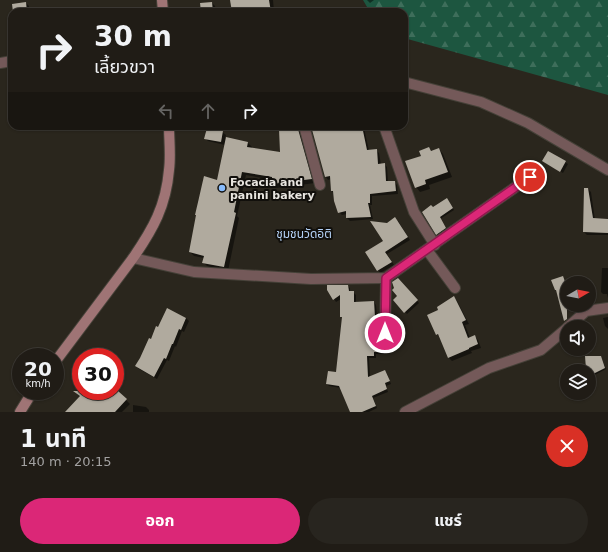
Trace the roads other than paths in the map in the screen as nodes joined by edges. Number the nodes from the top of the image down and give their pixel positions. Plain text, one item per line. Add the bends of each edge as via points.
1 (408, 83) edge
2 (169, 130) edge
3 (305, 130) edge
4 (385, 130) edge
5 (608, 170) edge
6 (530, 177) dead end
7 (320, 185) dead end
8 (431, 247) junction
9 (133, 258) junction
10 (386, 278) junction
11 (455, 288) dead end
12 (608, 308) edge
13 (575, 320) edge
14 (385, 333) dead end
15 (560, 333) edge
16 (64, 350) edge
17 (27, 400) edge
18 (20, 412) edge
19 (405, 412) edge

1 - 5 street via 481,102 528,123
2 - 9 main road via 170,169 166,193 159,215
3 - 7 street
4 - 8 street via 414,212
6 - 8 street
8 - 10 street
8 - 11 street
9 - 10 street via 194,272 311,279
9 - 16 main road
10 - 14 street
12 - 13 street via 586,311
15 - 19 street via 541,350 489,368
17 - 18 main road

